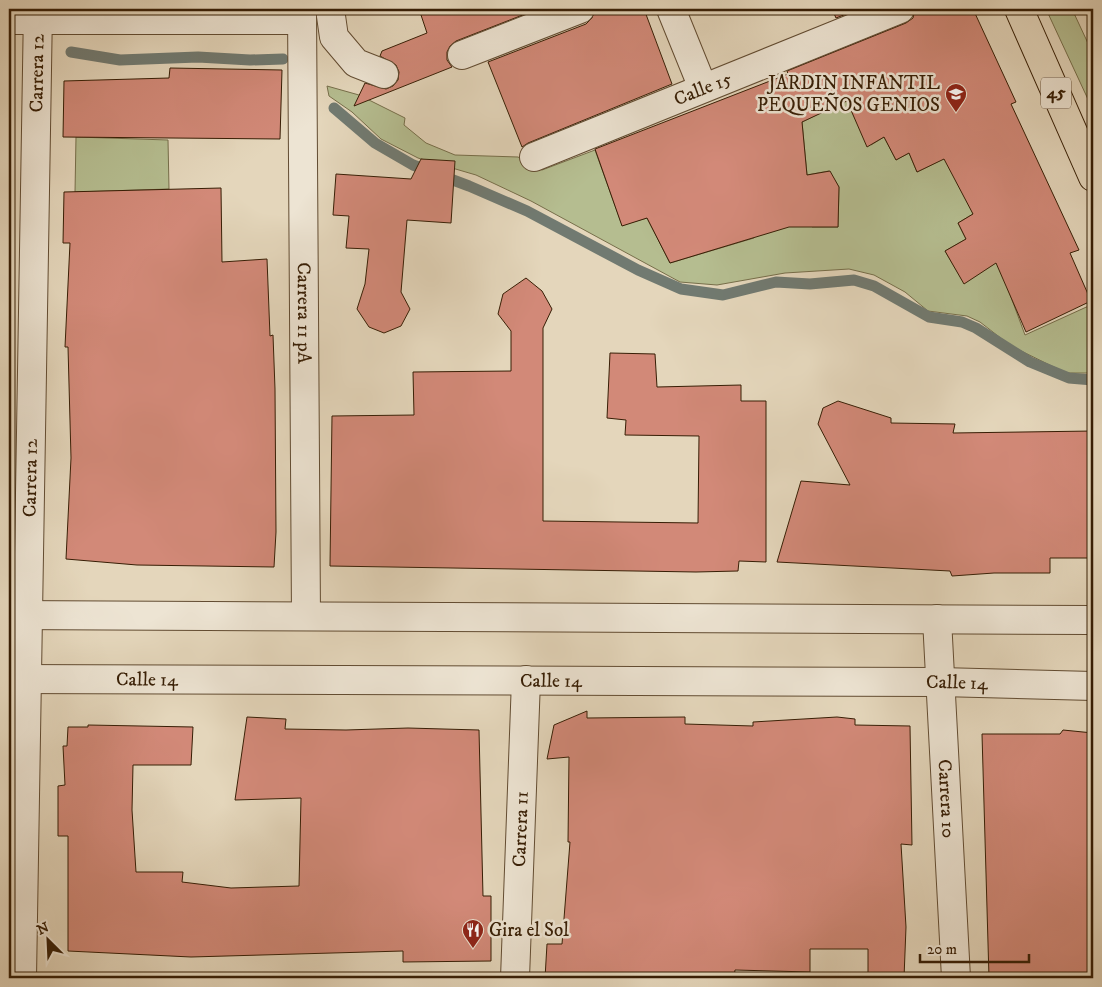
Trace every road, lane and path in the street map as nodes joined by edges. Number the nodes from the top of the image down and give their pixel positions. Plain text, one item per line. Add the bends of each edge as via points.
1 (330, 9) edge
2 (580, 9) edge
3 (671, 9) edge
4 (900, 9) edge
5 (1020, 9) edge
6 (302, 14) edge
7 (37, 15) edge
8 (9, 20) edge
9 (462, 55) dead end
10 (384, 74) dead end
11 (703, 88) junction
12 (534, 157) dead end
13 (1093, 177) edge
14 (19, 616) edge
15 (306, 616) junction
16 (936, 619) junction
17 (1093, 620) edge
18 (18, 679) edge
19 (526, 680) junction
20 (940, 682) junction
21 (1093, 686) edge
22 (22, 978) edge
23 (515, 978) edge
24 (956, 978) edge

1 - 10 street via 334,37 356,63
2 - 9 street
3 - 11 street
4 - 11 street, Calle 15
5 - 13 highway, 45
6 - 7 street
6 - 15 street, Carrera 11 pA
7 - 8 street
7 - 14 street, Carrera 12
11 - 12 street, Calle 15
14 - 15 street
14 - 18 street, Carrera 12
15 - 16 street
16 - 17 street
16 - 20 street, Carrera 10
18 - 19 street, Calle 14
18 - 22 street, Carrera 12
19 - 20 street, Calle 14
19 - 23 street, Carrera 11
20 - 21 street, Calle 14
20 - 24 street, Carrera 10

